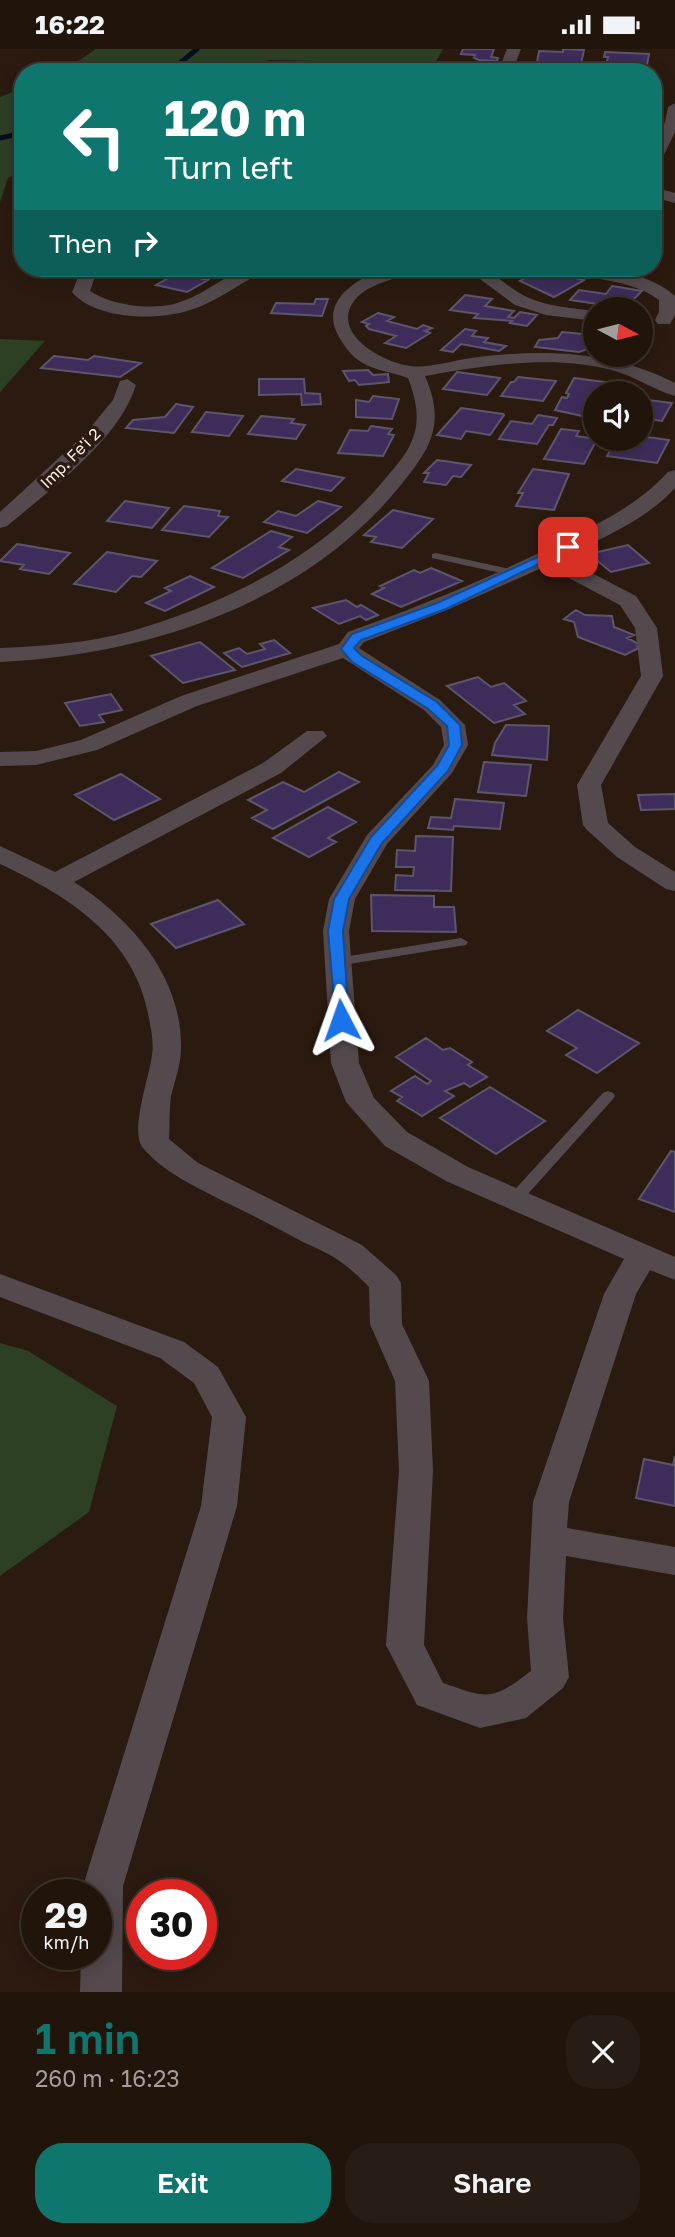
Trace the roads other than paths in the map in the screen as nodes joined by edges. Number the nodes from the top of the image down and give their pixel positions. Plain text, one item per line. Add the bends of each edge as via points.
1 (675, 107) edge
2 (662, 146) edge
3 (87, 277) edge
4 (240, 277) edge
5 (380, 277) edge
6 (486, 277) edge
7 (610, 277) edge
8 (583, 315) edge
9 (669, 321) edge
10 (411, 373) junction
11 (127, 385) dead end
12 (675, 390) edge
13 (675, 476) edge
14 (0, 522) edge
15 (436, 556) dead end
16 (547, 558) junction
17 (515, 573) junction
18 (347, 649) junction
19 (0, 655) edge
20 (316, 736) dead end
21 (0, 759) edge
22 (0, 854) edge
23 (55, 882) junction
24 (675, 883) edge
25 (461, 942) dead end
26 (337, 962) junction
27 (608, 1096) dead end
28 (514, 1200) junction
29 (642, 1256) junction
30 (675, 1269) edge
31 (0, 1285) edge
32 (549, 1539) junction
33 (675, 1561) edge
34 (101, 1992) edge

1 - 2 street
3 - 4 street via 81,292 90,301 146,311 181,308
5 - 10 street via 354,290 345,302 341,314 344,329 359,352
6 - 8 street via 521,301
7 - 9 street via 663,293 668,298
10 - 12 street via 501,359 553,359 621,366 649,374
10 - 19 street via 425,394 426,405 425,432 414,455 356,523 277,579 157,631 69,650
11 - 14 street, Imp. Fe'i 2 via 122,404 107,422 53,478
13 - 16 street via 631,515
15 - 17 lane
16 - 17 street
16 - 24 street via 628,601 646,628 652,676 589,785 596,825 626,852
17 - 18 street via 356,637
18 - 21 street via 189,701 89,745 36,758
18 - 26 street via 432,705 453,725 456,745 443,768 376,841 342,899
20 - 23 street via 272,768
22 - 23 street
23 - 32 street via 83,897 135,946 154,981 168,1044 156,1101 154,1142 187,1170 351,1253 385,1283 386,1324 412,1381 416,1471 405,1646 430,1694 480,1712 512,1707 550,1677 545,1618
25 - 26 lane
26 - 28 street via 345,1063 361,1102 396,1139
27 - 28 lane
28 - 29 street
29 - 30 street
29 - 32 street via 620,1294 551,1502
31 - 34 street via 172,1350 206,1375 229,1417 219,1506 103,1886
32 - 33 street

